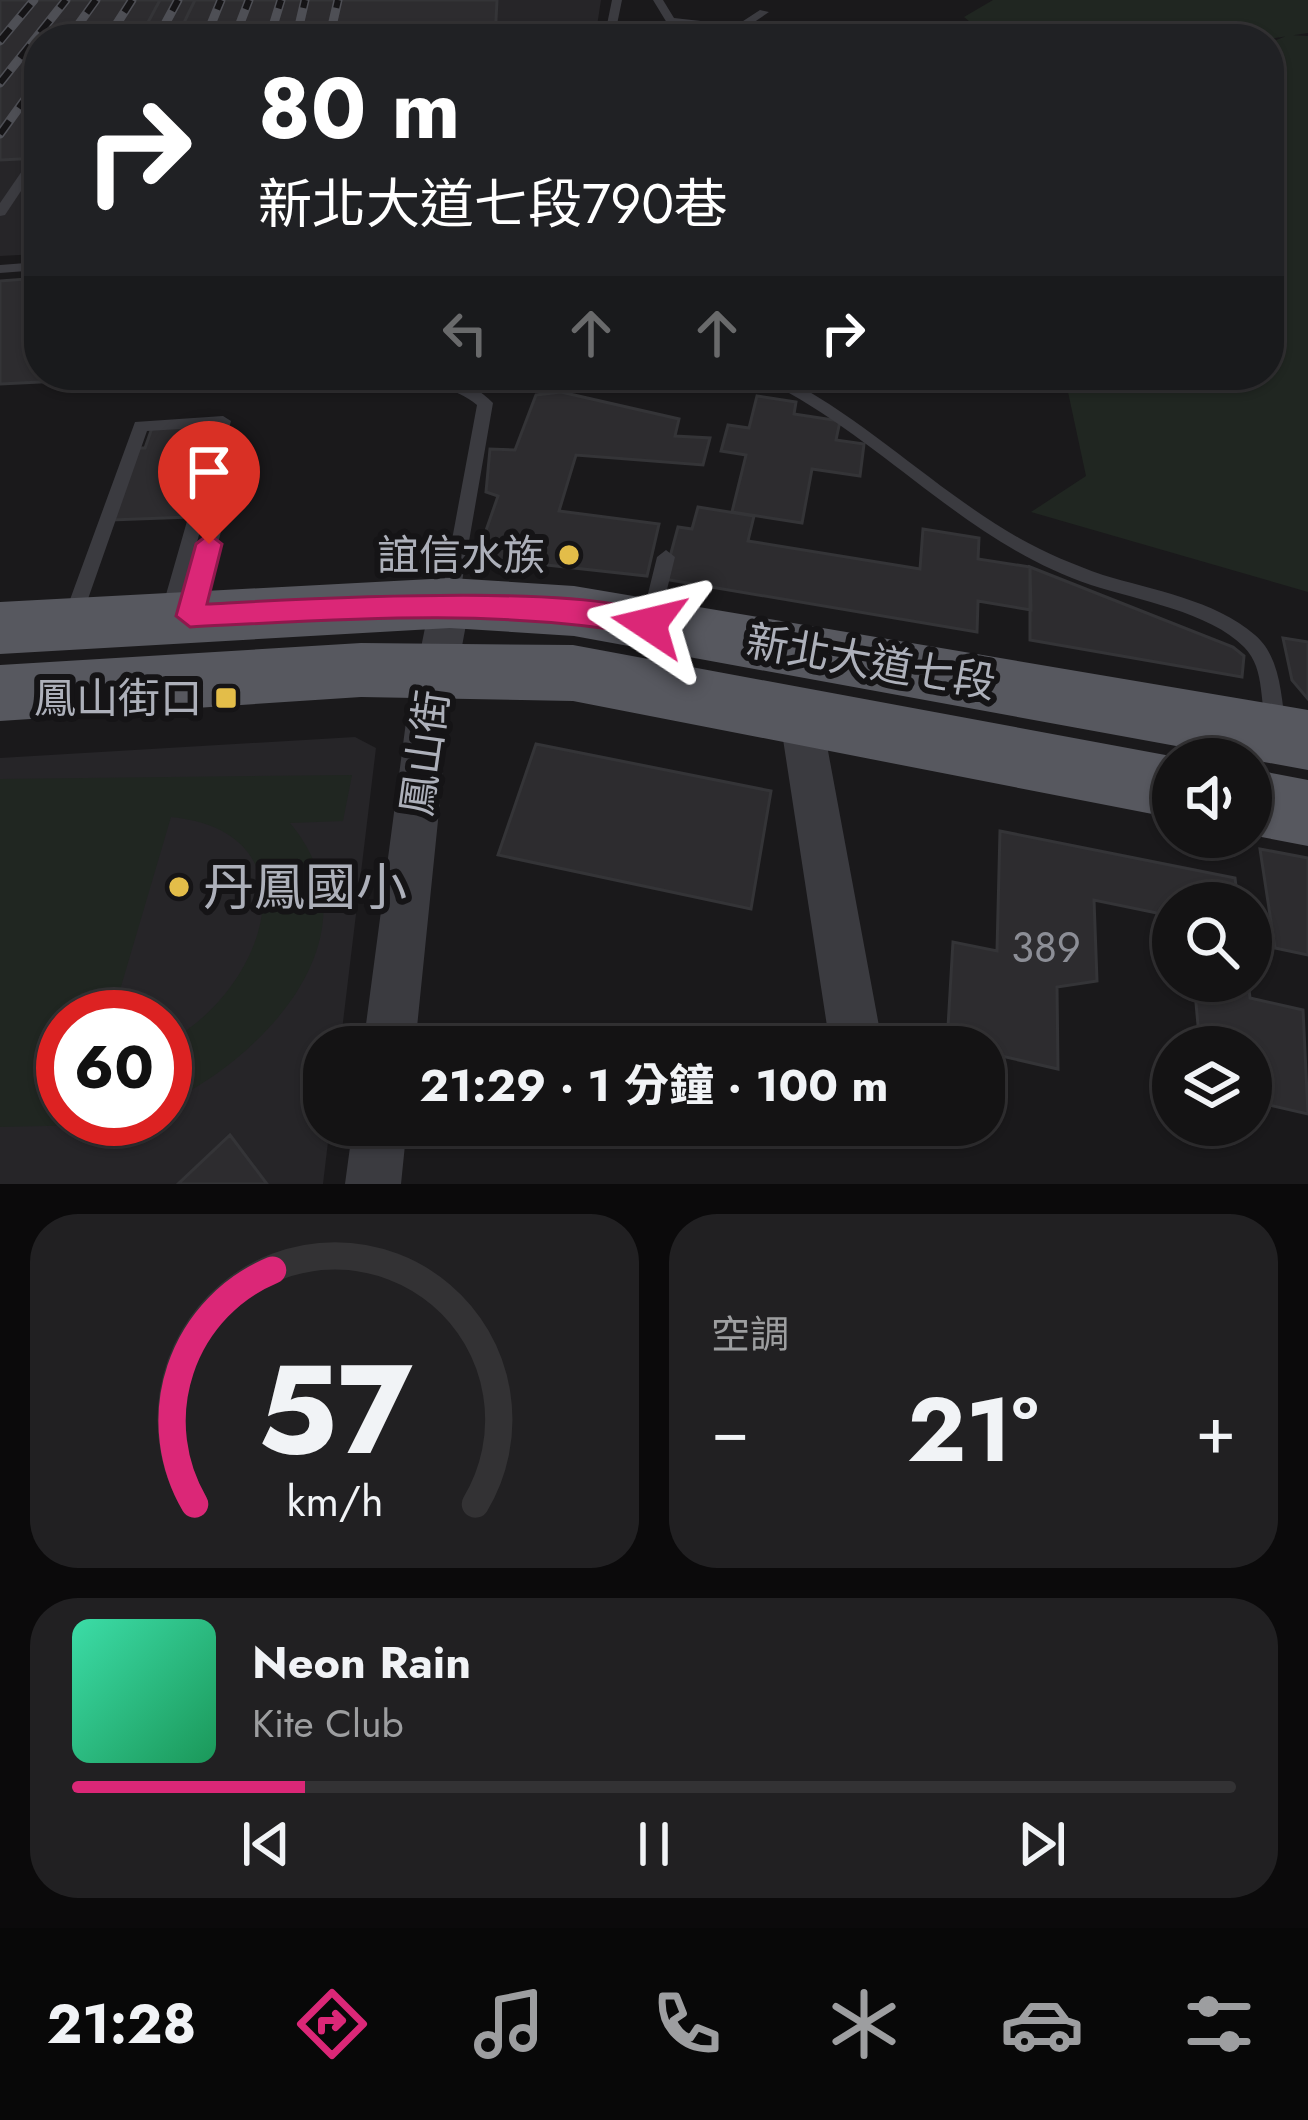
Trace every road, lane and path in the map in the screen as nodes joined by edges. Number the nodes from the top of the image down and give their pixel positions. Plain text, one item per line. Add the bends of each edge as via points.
1 (658, 0) edge
2 (764, 12) dead end
3 (688, 24) edge
4 (751, 24) edge
5 (24, 177) edge
6 (0, 212) edge
7 (468, 390) edge
8 (807, 390) edge
9 (232, 460) dead end
10 (666, 557) dead end
11 (449, 603) junction
12 (179, 616) junction
13 (71, 624) junction
14 (649, 624) junction
15 (0, 628) edge
16 (437, 670) junction
17 (0, 693) edge
18 (800, 713) junction
19 (1293, 737) edge
20 (1152, 782) edge
21 (1272, 806) edge
22 (1308, 813) edge
23 (392, 1026) edge
24 (854, 1026) dead end
25 (378, 1146) edge
26 (374, 1184) edge

1 - 3 lane via 671,21
2 - 4 lane
5 - 6 lane
7 - 11 lane via 485,403
8 - 19 lane via 979,520 1048,561 1246,637 1265,661
9 - 12 lane
10 - 14 lane
11 - 12 main road, 新北大道七段
11 - 14 main road, 新北大道七段
11 - 16 street, 鳳山街
12 - 13 main road, 新北大道七段
12 - 13 lane via 223,421 141,426
13 - 15 main road, 新北大道七段
14 - 19 main road, 新北大道七段
16 - 17 main road, 新北大道七段
16 - 18 main road, 新北大道七段 via 573,673
16 - 23 street, 鳳山街
18 - 20 main road, 新北大道七段
18 - 24 street
21 - 22 main road
25 - 26 street

